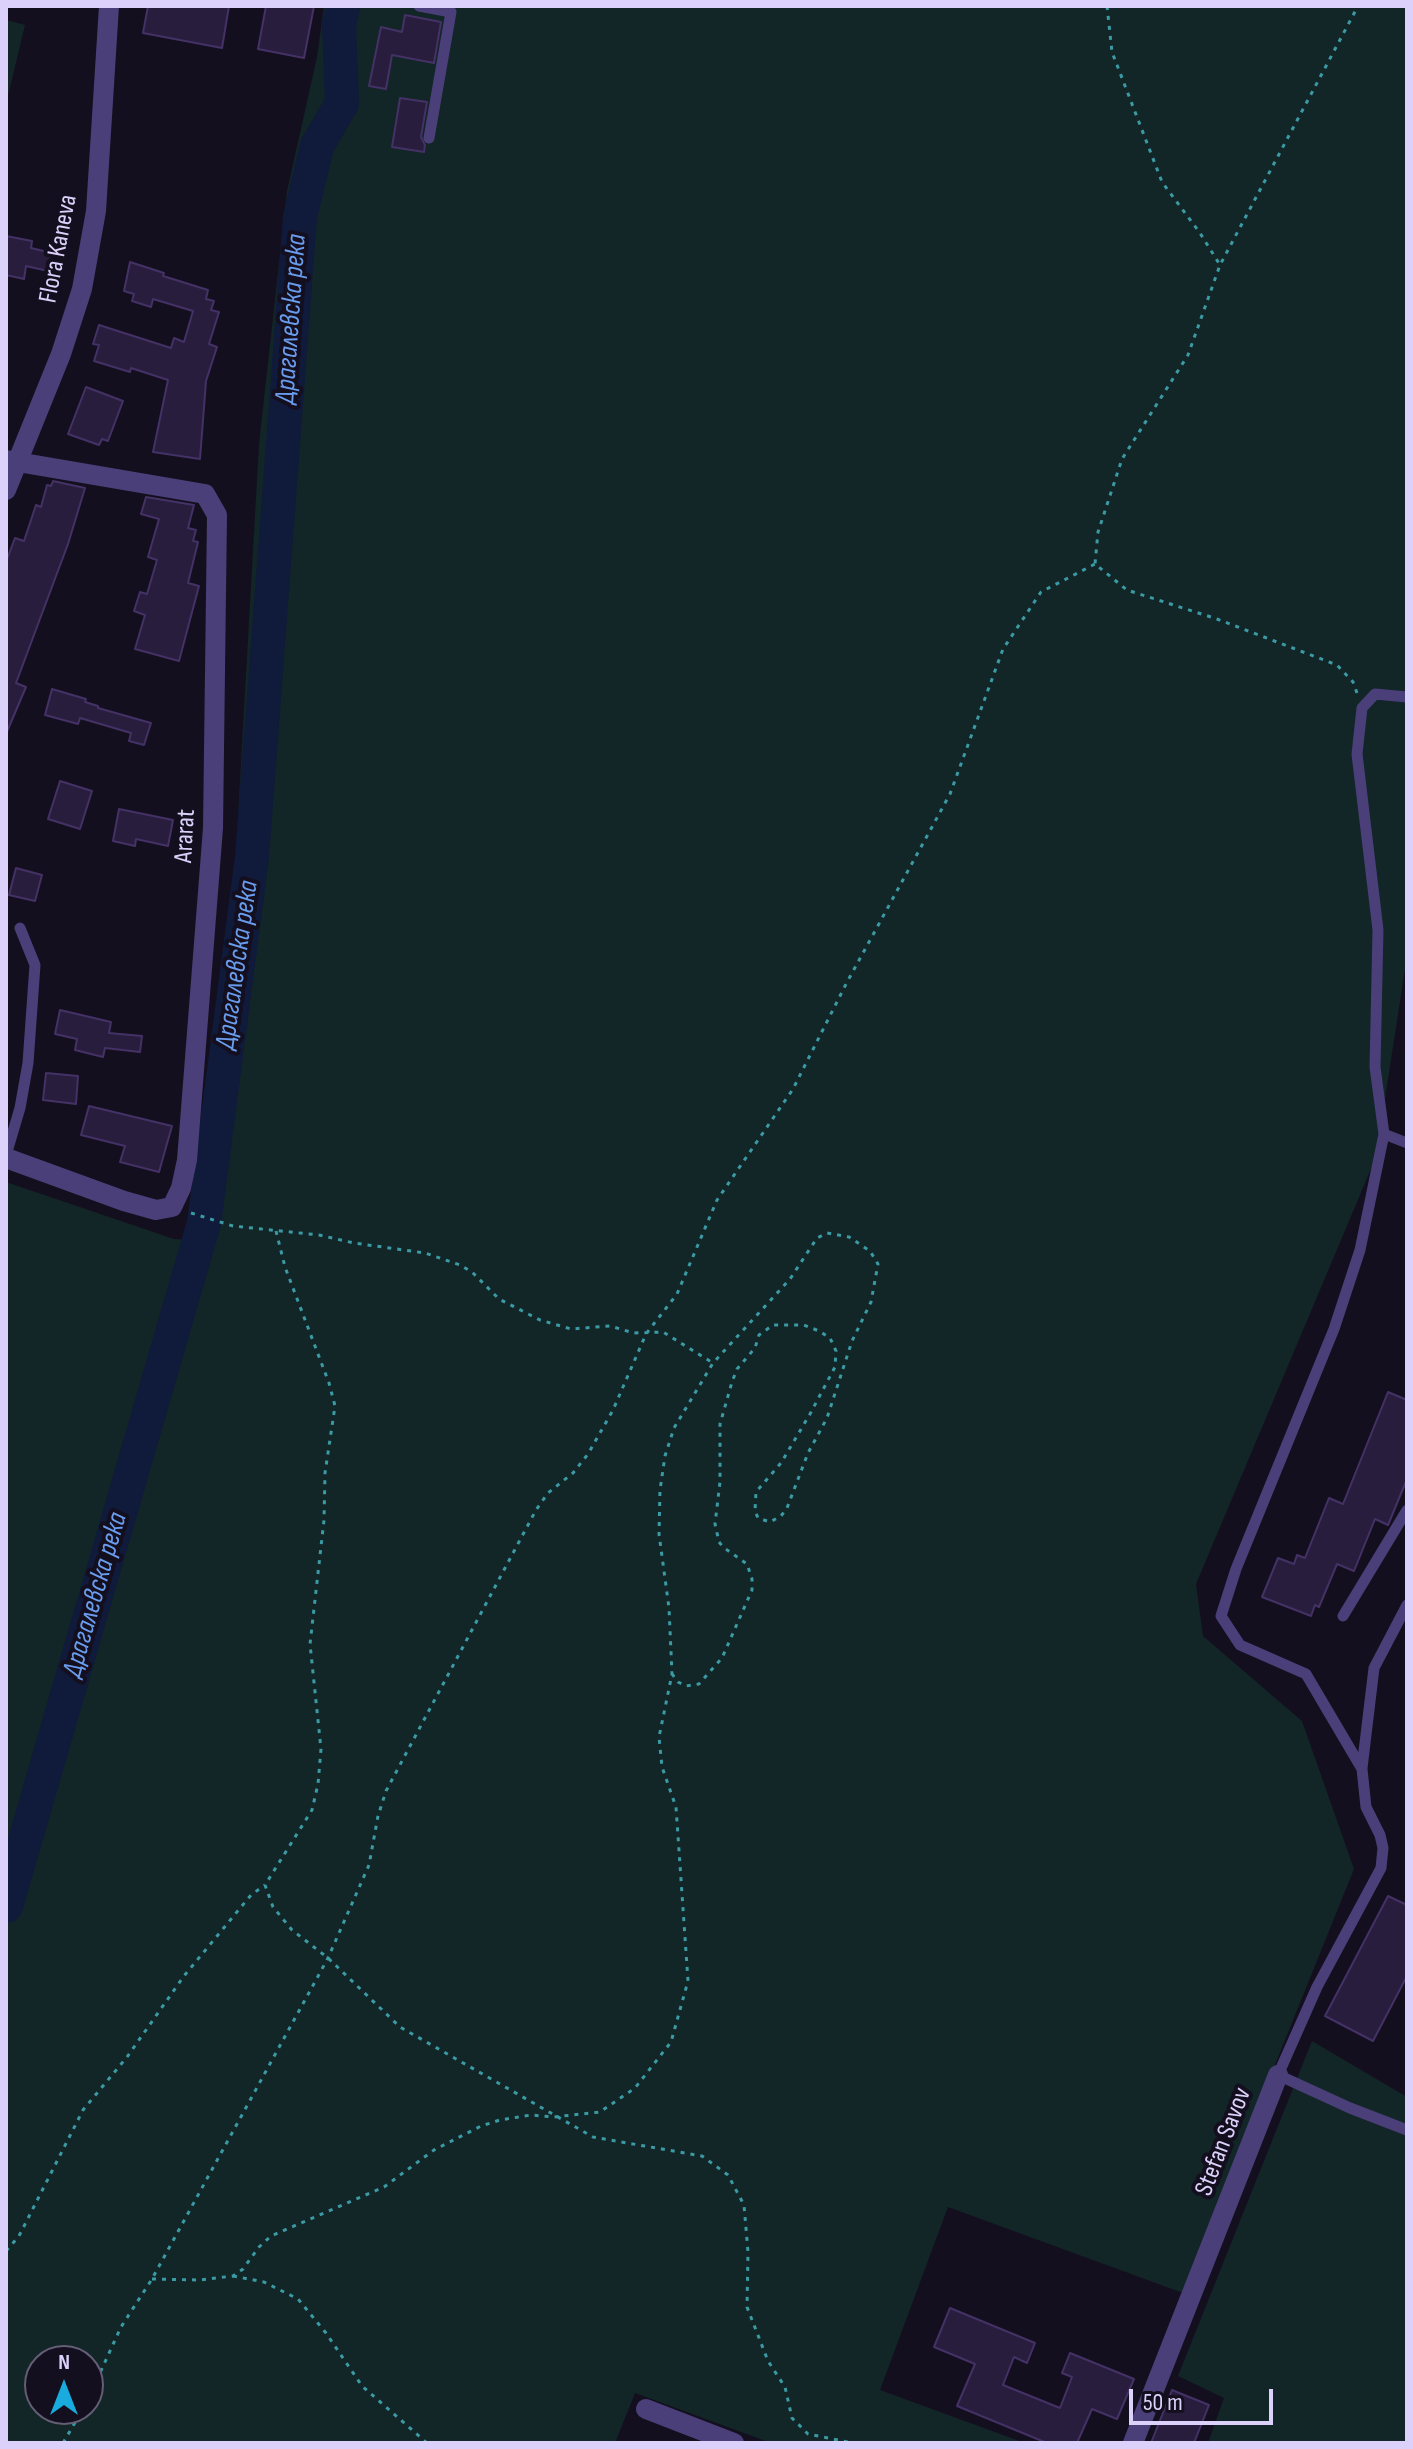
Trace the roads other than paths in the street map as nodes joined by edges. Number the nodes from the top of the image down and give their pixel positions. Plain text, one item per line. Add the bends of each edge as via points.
1 (419, 6) edge
2 (106, 7) edge
3 (429, 138) dead end
4 (11, 461) edge
5 (6, 490) edge
6 (1407, 697) edge
7 (20, 928) dead end
8 (1384, 1134) junction
9 (1407, 1143) edge
10 (6, 1157) edge
11 (1407, 1510) edge
12 (1407, 1605) edge
13 (1343, 1616) dead end
14 (1362, 1769) junction
15 (1278, 2075) junction
16 (1407, 2130) edge
17 (646, 2409) dead end
18 (734, 2443) edge
19 (1133, 2443) edge

1 - 3 lane via 451,12
2 - 4 street, Flora Kaneva via 96,211 82,289 61,354
4 - 5 street, Flora Kaneva
4 - 10 street, Ararat via 205,494 217,515 213,828 181,1188 172,1207 156,1210
6 - 8 lane via 1375,694 1362,708 1357,754 1378,930 1375,1067
7 - 10 lane via 35,965 28,1063
8 - 9 lane
8 - 14 lane via 1360,1250 1334,1329 1221,1616 1240,1645 1306,1674
11 - 13 lane
12 - 14 lane via 1374,1668
14 - 15 lane, Stefan Savov via 1366,1807 1380,1835 1381,1868 1317,1987
15 - 16 lane
15 - 19 street, Stefan Savov
17 - 18 street

